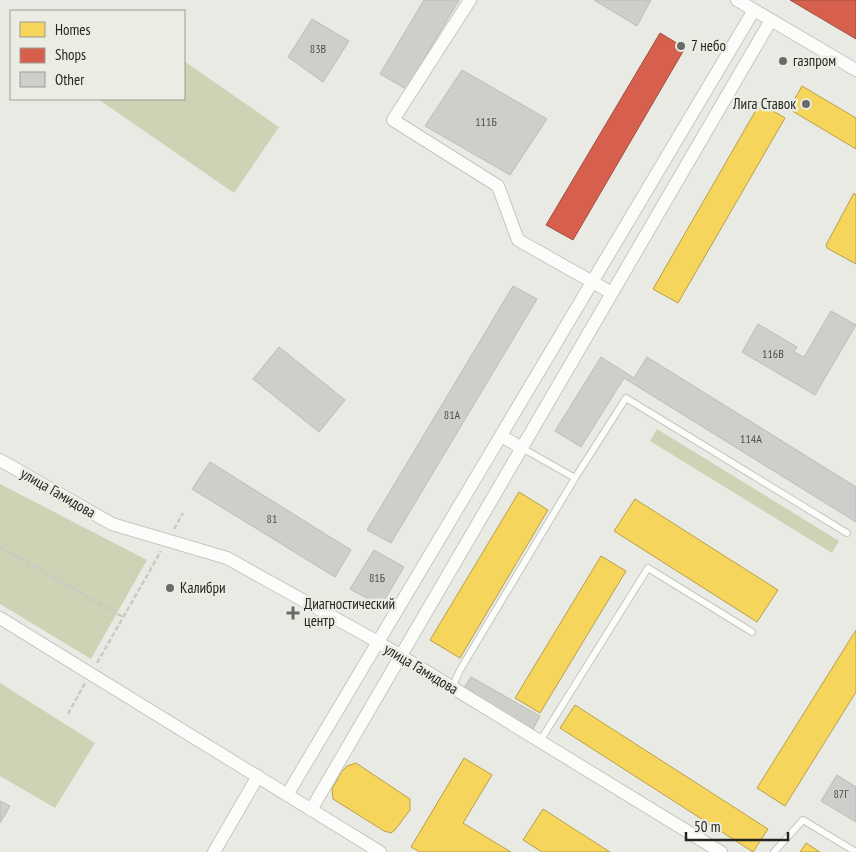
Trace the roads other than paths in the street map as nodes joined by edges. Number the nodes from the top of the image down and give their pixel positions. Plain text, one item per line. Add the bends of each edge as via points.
1 (470, 0) edge
2 (737, 0) edge
3 (754, 10) junction
4 (771, 20) junction
5 (856, 70) edge
6 (592, 282) junction
7 (612, 293) junction
8 (501, 436) junction
9 (522, 448) junction
10 (0, 460) edge
11 (575, 478) junction
12 (847, 533) dead end
13 (0, 618) edge
14 (752, 632) dead end
15 (378, 642) junction
16 (401, 656) junction
17 (452, 688) junction
18 (540, 741) junction
19 (258, 776) junction
20 (287, 795) junction
21 (312, 810) junction
22 (214, 852) edge
23 (380, 852) edge
24 (722, 852) edge
25 (774, 852) edge
26 (856, 852) edge

1 - 6 street via 393,120 498,186 518,240
2 - 3 street
3 - 4 street
3 - 6 street
4 - 5 street
4 - 7 street
6 - 7 street
6 - 8 street
7 - 9 street
8 - 9 street
8 - 15 street
9 - 11 lane
9 - 16 street
10 - 15 street, улица Гамидова via 112,524 227,558
11 - 12 lane via 626,398
11 - 17 lane
13 - 19 street
14 - 18 lane via 648,568
15 - 16 street, улица Гамидова
15 - 20 street
16 - 17 street, улица Гамидова
16 - 21 street
17 - 18 street, улица Гамидова
18 - 24 street, улица Гамидова
19 - 20 street
19 - 22 street
20 - 21 street
21 - 23 street
25 - 26 lane via 803,820

